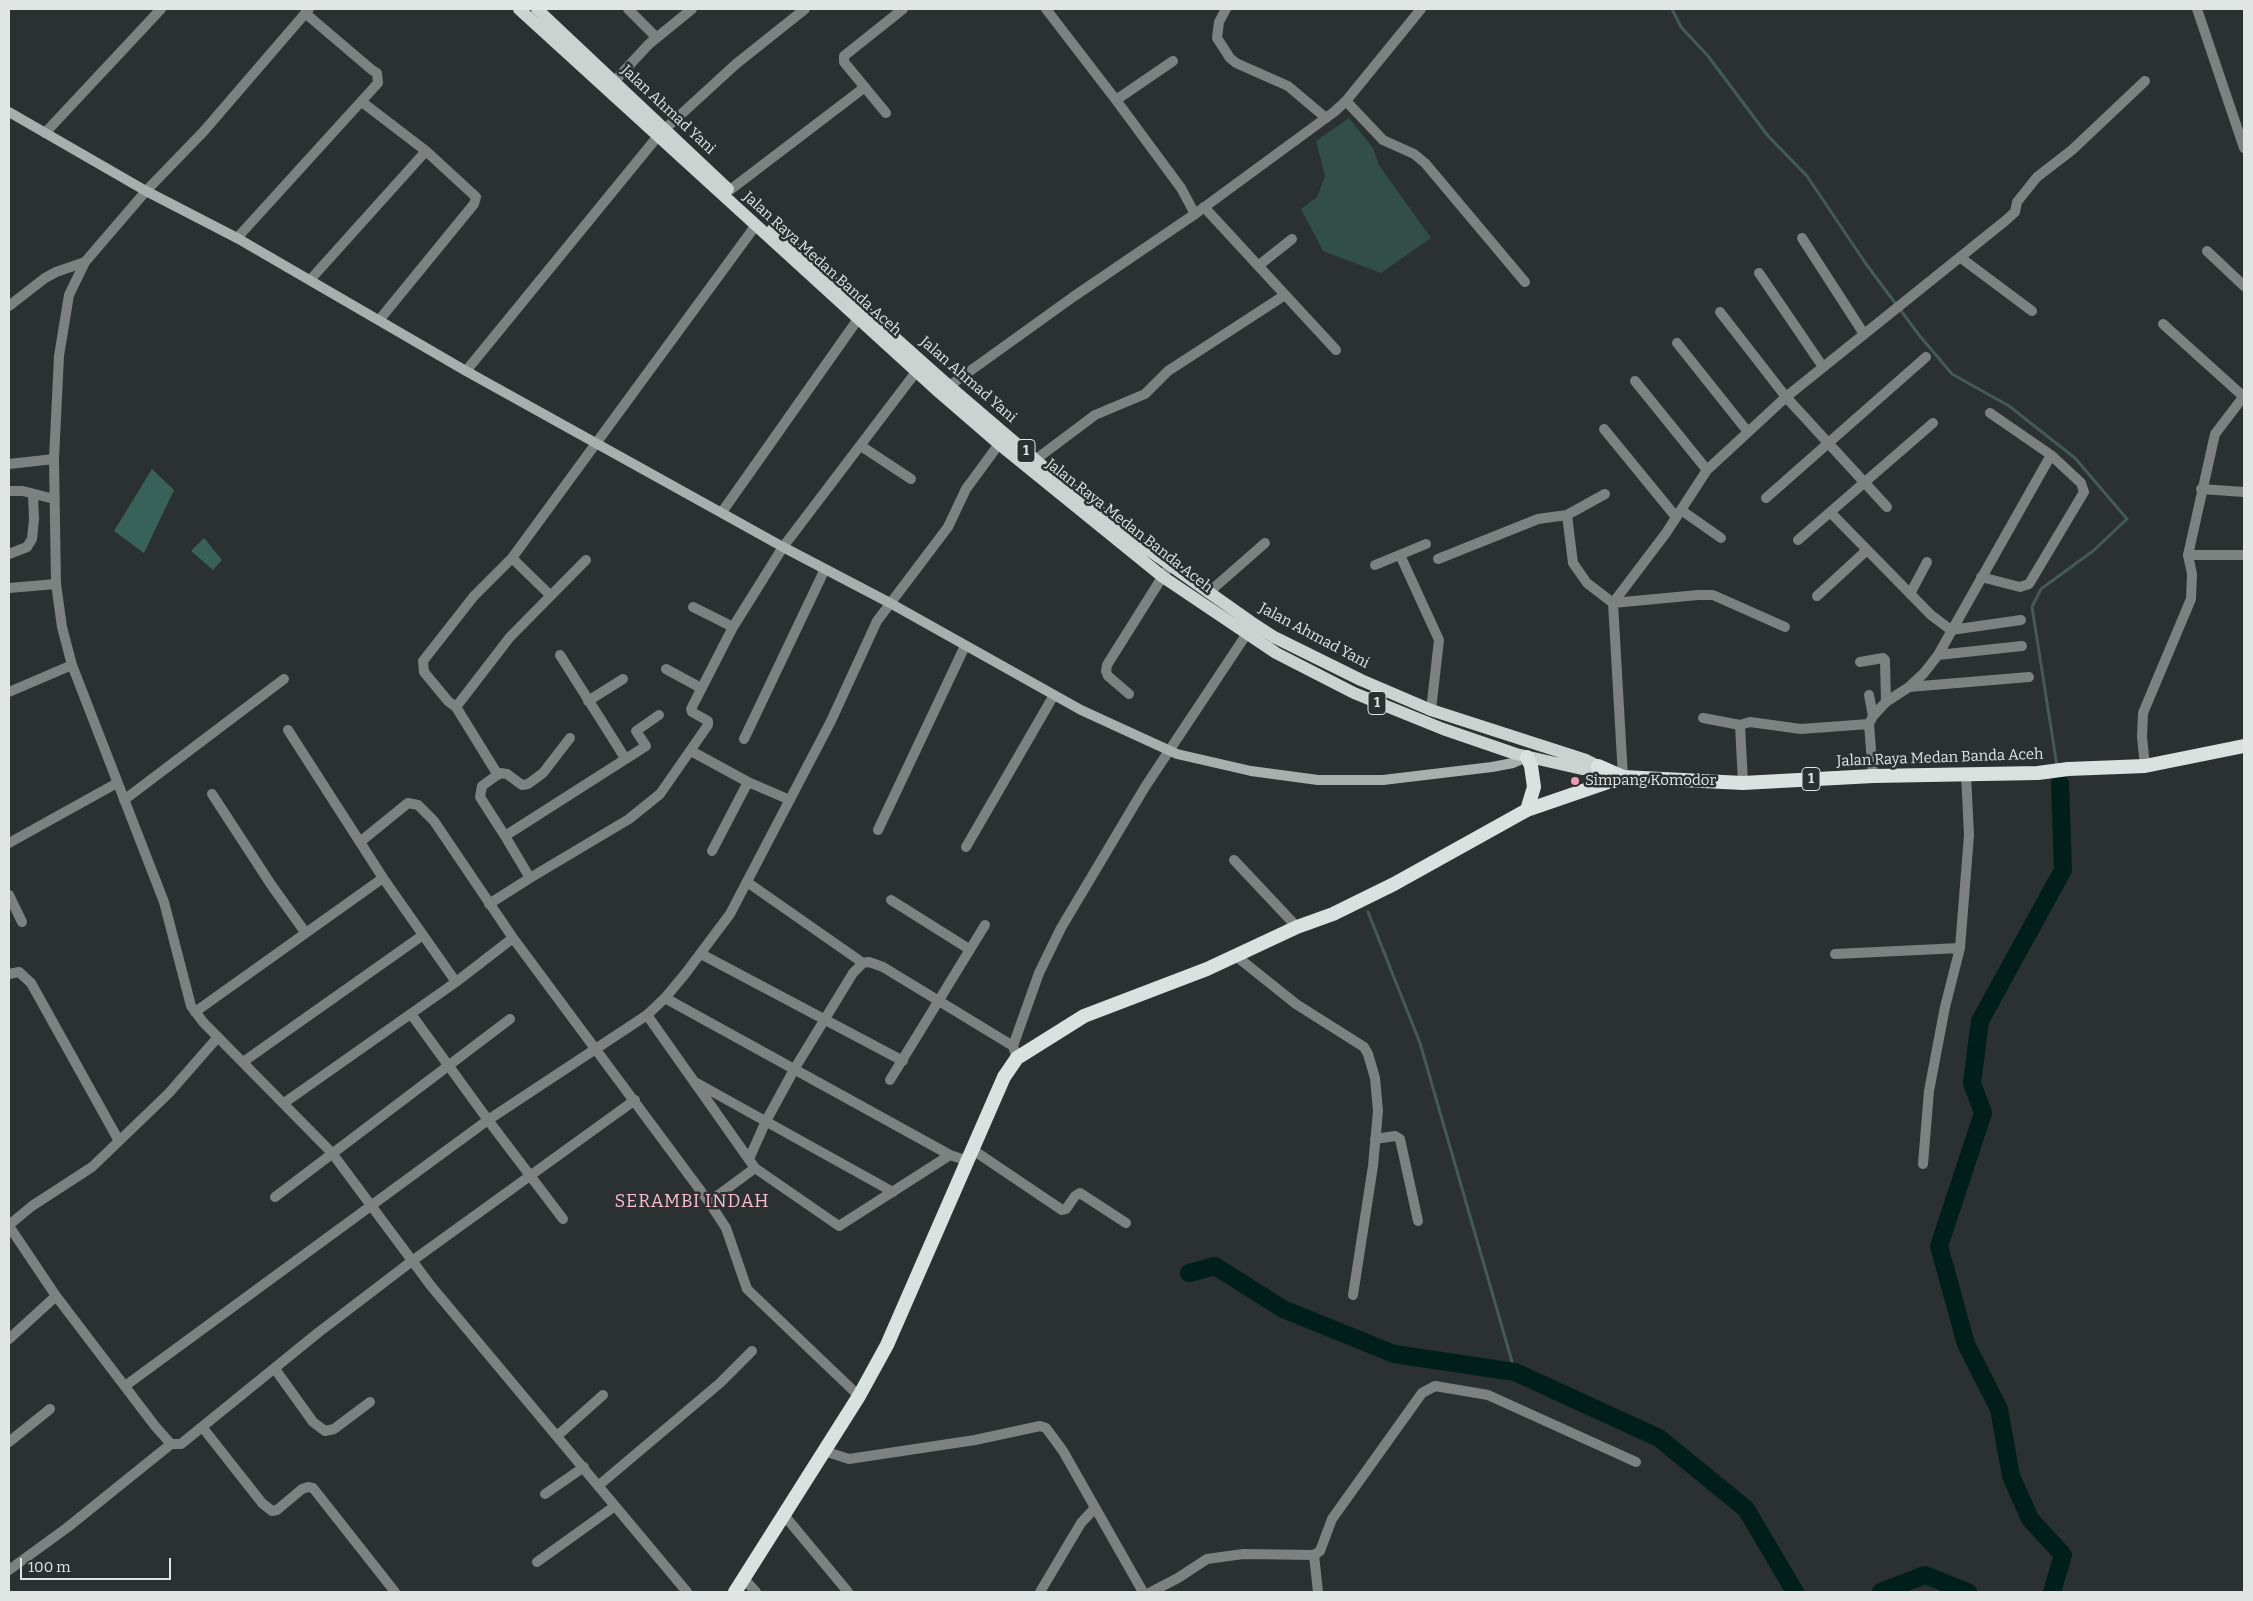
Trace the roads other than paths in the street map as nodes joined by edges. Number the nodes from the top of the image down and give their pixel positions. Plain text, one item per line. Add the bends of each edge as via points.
1 (161, 9) edge
2 (519, 9) edge
3 (538, 9) edge
4 (628, 9) edge
5 (692, 9) edge
6 (805, 9) edge
7 (903, 9) edge
8 (1046, 9) edge
9 (1226, 9) edge
10 (1421, 9) edge
11 (2197, 9) edge
12 (307, 11) edge
13 (656, 37) junction
14 (1172, 61) dead end
15 (2145, 81) dead end
16 (610, 85) junction
17 (865, 87) junction
18 (1116, 100) junction
19 (1346, 101) junction
20 (362, 102) junction
21 (9, 112) edge
22 (886, 113) dead end
23 (1326, 118) junction
24 (45, 133) junction
25 (662, 133) junction
26 (2244, 143) edge
27 (426, 151) junction
28 (730, 190) junction
29 (146, 191) junction
30 (1204, 207) junction
31 (1195, 214) junction
32 (756, 226) junction
33 (237, 238) junction
34 (1292, 238) dead end
35 (1802, 238) dead end
36 (2206, 251) dead end
37 (1961, 258) junction
38 (85, 262) junction
39 (1258, 266) junction
40 (1759, 273) dead end
41 (310, 280) junction
42 (1524, 282) dead end
43 (2244, 286) edge
44 (1285, 295) junction
45 (9, 306) edge
46 (2032, 311) dead end
47 (1720, 312) dead end
48 (858, 318) junction
49 (380, 319) junction
50 (2163, 324) dead end
51 (1864, 334) junction
52 (1677, 343) dead end
53 (1336, 350) dead end
54 (1926, 357) dead end
55 (1823, 367) junction
56 (466, 371) junction
57 (916, 372) junction
58 (1635, 381) dead end
59 (944, 390) junction
60 (1786, 397) junction
61 (2244, 397) edge
62 (1990, 413) dead end
63 (1933, 422) dead end
64 (1604, 429) dead end
65 (1748, 432) junction
66 (598, 442) junction
67 (1828, 443) junction
68 (999, 444) junction
69 (861, 446) junction
70 (2051, 455) junction
71 (54, 459) junction
72 (1036, 460) junction
73 (9, 464) edge
74 (1707, 470) junction
75 (911, 479) dead end
76 (1864, 482) junction
77 (2201, 489) junction
78 (9, 491) edge
79 (2244, 492) edge
80 (33, 494) junction
81 (1605, 494) dead end
82 (1766, 498) dead end
83 (54, 499) junction
84 (1887, 507) dead end
85 (722, 512) junction
86 (1831, 513) junction
87 (1679, 514) junction
88 (1567, 515) junction
89 (1721, 538) dead end
90 (1798, 540) dead end
91 (1265, 543) dead end
92 (1426, 544) dead end
93 (783, 547) junction
94 (1867, 550) junction
95 (9, 554) edge
96 (1400, 555) junction
97 (2188, 555) junction
98 (2244, 555) edge
99 (512, 558) junction
100 (1438, 559) dead end
101 (586, 560) dead end
102 (1927, 562) dead end
103 (1169, 566) junction
104 (1375, 566) dead end
105 (825, 569) junction
106 (1163, 577) junction
107 (1981, 577) junction
108 (56, 584) junction
109 (9, 588) edge
110 (1208, 592) junction
111 (1910, 594) junction
112 (550, 595) junction
113 (1817, 596) dead end
114 (890, 603) junction
115 (1613, 603) junction
116 (693, 607) dead end
117 (2021, 620) dead end
118 (733, 627) junction
119 (1785, 627) dead end
120 (1951, 630) junction
121 (1246, 635) junction
122 (965, 646) junction
123 (2022, 646) dead end
124 (560, 655) dead end
125 (1938, 655) junction
126 (1860, 662) dead end
127 (72, 665) junction
128 (666, 669) dead end
129 (2029, 676) dead end
130 (284, 679) dead end
131 (623, 679) dead end
132 (1909, 687) junction
133 (702, 688) junction
134 (9, 692) edge
135 (1129, 694) dead end
136 (1054, 695) junction
137 (1869, 695) dead end
138 (588, 700) junction
139 (1886, 702) junction
140 (456, 707) junction
141 (1431, 710) junction
142 (660, 716) dead end
143 (1704, 718) dead end
144 (1871, 720) junction
145 (1740, 724) junction
146 (288, 730) dead end
147 (570, 738) dead end
148 (744, 739) dead end
149 (2244, 746) edge
150 (691, 751) junction
151 (1170, 751) junction
152 (1527, 757) junction
153 (625, 758) junction
154 (1598, 766) junction
155 (2145, 766) junction
156 (498, 774) junction
157 (1966, 774) junction
158 (1873, 776) junction
159 (1623, 777) junction
160 (748, 782) junction
161 (117, 783) junction
162 (1744, 783) junction
163 (212, 794) dead end
164 (124, 800) junction
165 (790, 800) junction
166 (1528, 810) junction
167 (878, 830) dead end
168 (505, 836) junction
169 (360, 842) junction
170 (9, 844) edge
171 (966, 847) dead end
172 (712, 851) dead end
173 (1234, 860) dead end
174 (383, 878) junction
175 (530, 878) junction
176 (747, 882) junction
177 (9, 896) edge
178 (891, 900) dead end
179 (489, 904) junction
180 (22, 922) dead end
181 (985, 925) dead end
182 (1297, 927) junction
183 (305, 932) junction
184 (423, 935) junction
185 (513, 938) junction
186 (1960, 948) junction
187 (970, 950) junction
188 (701, 954) junction
189 (1835, 954) dead end
190 (1236, 956) junction
191 (863, 963) junction
192 (9, 974) edge
193 (456, 982) junction
194 (665, 998) junction
195 (938, 1002) junction
196 (195, 1012) junction
197 (411, 1014) junction
198 (647, 1015) junction
199 (510, 1019) dead end
200 (825, 1019) junction
201 (218, 1037) junction
202 (596, 1048) junction
203 (1015, 1052) junction
204 (903, 1061) junction
205 (243, 1062) junction
206 (447, 1065) junction
207 (795, 1068) junction
208 (691, 1080) junction
209 (890, 1080) dead end
210 (635, 1100) junction
211 (284, 1103) junction
212 (488, 1120) junction
213 (766, 1121) junction
214 (1375, 1138) junction
215 (119, 1141) junction
216 (332, 1153) junction
217 (950, 1155) junction
218 (970, 1156) junction
219 (749, 1159) junction
220 (1923, 1164) dead end
221 (755, 1168) junction
222 (530, 1175) junction
223 (893, 1192) junction
224 (275, 1197) dead end
225 (709, 1202) junction
226 (371, 1205) junction
227 (563, 1219) dead end
228 (1418, 1221) dead end
229 (1126, 1223) dead end
230 (9, 1226) edge
231 (412, 1261) junction
232 (1353, 1294) dead end
233 (56, 1296) junction
234 (9, 1339) edge
235 (752, 1351) dead end
236 (275, 1369) junction
237 (124, 1386) junction
238 (603, 1395) dead end
239 (858, 1396) junction
240 (370, 1402) dead end
241 (50, 1409) dead end
242 (203, 1428) junction
243 (557, 1436) junction
244 (9, 1442) edge
245 (171, 1444) junction
246 (824, 1451) junction
247 (1636, 1462) dead end
248 (584, 1467) junction
249 (598, 1486) junction
250 (545, 1494) dead end
251 (615, 1506) junction
252 (1094, 1509) junction
253 (784, 1515) junction
254 (1314, 1556) junction
255 (537, 1562) dead end
256 (9, 1570) edge
257 (744, 1579) junction
258 (394, 1592) edge
259 (687, 1592) edge
260 (736, 1592) edge
261 (756, 1592) edge
262 (848, 1592) edge
263 (1040, 1592) edge
264 (1143, 1592) edge
265 (1151, 1592) edge
266 (1318, 1592) edge

1 - 24 street
2 - 16 main road, 1
3 - 16 main road, Jalan Ahmad Yani / 1
4 - 13 street
5 - 13 street
6 - 25 street via 736,64
7 - 17 street via 844,56 844,62
8 - 18 street
9 - 23 street via 1219,22 1217,38 1230,58 1288,86
10 - 19 street
11 - 26 street
12 - 20 street via 376,74 378,82
12 - 29 street via 204,130
13 - 16 street
14 - 18 street
15 - 37 street via 2072,150 2036,177 2017,202 2015,212
16 - 25 main road, Jalan Ahmad Yani / 1
17 - 22 street
17 - 28 street
18 - 31 street via 1181,188
19 - 23 street
19 - 42 street via 1383,140 1426,163
20 - 27 street
20 - 33 street
21 - 24 main road
23 - 30 street
24 - 29 main road
25 - 28 main road, Jalan Ahmad Yani / 1
25 - 32 main road, Jalan Raya Medan Banda Aceh / 1
25 - 56 street
27 - 41 street
27 - 49 street via 475,194 476,200
28 - 59 main road, Jalan Ahmad Yani / 1
29 - 33 main road
29 - 38 street
30 - 31 street
30 - 39 street
31 - 59 street via 1073,296
32 - 48 main road, Jalan Raya Medan Banda Aceh / 1
32 - 66 street
33 - 41 main road
34 - 39 street
35 - 51 street
36 - 43 street
37 - 46 street
37 - 51 street
38 - 45 street via 44,278
38 - 71 street via 69,296 60,348
39 - 44 street
40 - 55 street
41 - 49 main road
44 - 53 street
44 - 72 street via 1168,371 1145,394 1095,415
47 - 60 street
48 - 57 main road, Jalan Raya Medan Banda Aceh / 1
48 - 85 street
49 - 56 main road
50 - 61 street
51 - 55 street
52 - 65 street
54 - 67 street
55 - 60 street
56 - 66 main road
57 - 59 main road, Jalan Raya Medan Banda Aceh / 1
57 - 69 street
58 - 74 street
59 - 68 main road, Jalan Raya Medan Banda Aceh / 1
59 - 72 main road, Jalan Ahmad Yani / 1
60 - 65 street
60 - 67 street
61 - 77 street via 2217,428
62 - 70 street
63 - 76 street
64 - 87 street
65 - 74 street
66 - 85 main road
66 - 99 street
67 - 76 street
67 - 82 street
68 - 106 main road, Jalan Raya Medan Banda Aceh / 1
68 - 114 street via 966,489 948,527
69 - 75 street
69 - 93 street
70 - 107 street
70 - 107 street via 2082,483 2084,492 2029,584 2020,587
71 - 73 street
71 - 83 street
72 - 103 main road, Jalan Ahmad Yani / 1
74 - 87 street
76 - 84 street
76 - 86 street
77 - 79 street
77 - 97 street
78 - 80 street
80 - 83 street
80 - 95 street via 32,539 27,547
81 - 88 street
83 - 108 street
85 - 93 main road
86 - 90 street
86 - 94 street
87 - 89 street
87 - 115 street
88 - 100 street via 1538,519
88 - 115 street via 1573,563 1587,583
91 - 110 street
92 - 96 street
93 - 105 main road
93 - 118 street
94 - 111 street
94 - 113 street
96 - 104 street
96 - 141 street via 1439,640
97 - 98 street
97 - 155 street via 2192,574 2191,599 2143,713
99 - 112 street
99 - 140 street via 470,600 423,661 424,672
101 - 112 street
102 - 111 street
103 - 106 street
103 - 110 main road, Jalan Ahmad Yani / 1
105 - 114 main road
105 - 148 street
106 - 121 main road, Jalan Raya Medan Banda Aceh / 1
106 - 135 street via 1107,666 1108,676
107 - 120 street
108 - 109 street
108 - 127 street
110 - 141 main road, Jalan Ahmad Yani / 1 via 1274,637
111 - 120 street
112 - 140 street via 510,638
114 - 122 main road
114 - 165 street via 871,633
115 - 119 street via 1713,595
115 - 159 street
116 - 118 street
117 - 120 street
118 - 133 street
120 - 125 street
121 - 151 street
121 - 152 main road, Jalan Raya Medan Banda Aceh / 1 via 1276,654 1362,696 1443,730
122 - 136 main road
122 - 167 street
123 - 125 street
124 - 138 street
125 - 132 street
126 - 139 street via 1885,660
127 - 134 street
127 - 161 street
128 - 133 street
129 - 132 street
130 - 164 street
131 - 138 street
132 - 139 street
133 - 150 street via 691,711 709,723
136 - 151 main road
136 - 171 street
137 - 144 street
138 - 153 street
139 - 144 street
140 - 156 street
141 - 154 main road, Jalan Ahmad Yani / 1
142 - 153 street via 636,731 646,746
143 - 145 street
144 - 145 street via 1801,729 1750,722
144 - 158 street
145 - 162 street
146 - 169 street
147 - 156 street via 543,772 528,784 522,785 504,773
149 - 155 highway, Jalan Raya Medan Banda Aceh / 1
150 - 160 street
150 - 175 street via 660,794 647,806
151 - 152 main road via 1251,771 1318,780 1383,780 1492,767
151 - 203 street via 1145,786 1061,928 1039,973
152 - 154 main road, Jalan Raya Medan Banda Aceh / 1 via 1582,769
152 - 166 highway via 1534,787
153 - 168 street
154 - 159 highway, Jalan Raya Medan Banda Aceh / 1
155 - 157 highway, Jalan Raya Medan Banda Aceh / 1
156 - 168 street via 482,786 479,793
157 - 158 highway, Jalan Raya Medan Banda Aceh / 1
157 - 186 street via 1968,835
158 - 162 highway, Jalan Raya Medan Banda Aceh / 1
159 - 162 highway, Jalan Raya Medan Banda Aceh / 1
159 - 166 highway
160 - 165 street
160 - 172 street
161 - 164 street
161 - 170 street
163 - 183 street
164 - 196 street via 164,902
165 - 176 street
166 - 182 highway via 1394,884 1333,914
168 - 175 street
169 - 174 street
169 - 179 street via 408,803 418,805 434,821
173 - 182 street
174 - 183 street
174 - 184 street
175 - 179 street
176 - 188 street via 730,914
176 - 191 street
177 - 180 street
178 - 187 street
179 - 185 street
181 - 187 street
182 - 190 highway
183 - 196 street
184 - 193 street
184 - 205 street
185 - 193 street
185 - 202 street
186 - 189 street
186 - 220 street via 1929,1091
187 - 195 street
188 - 194 street
188 - 200 street
190 - 203 highway via 1084,1016
190 - 214 street via 1296,1004 1364,1047 1375,1078 1378,1111
191 - 195 street via 883,967
191 - 200 street via 853,973
192 - 215 street via 18,972 31,983
193 - 197 street
194 - 198 street
194 - 207 street
195 - 203 street
195 - 204 street
196 - 201 street
197 - 206 street
197 - 211 street
198 - 202 street
198 - 208 street
199 - 206 street
200 - 204 street
200 - 207 street
201 - 205 street
201 - 215 street via 170,1093
202 - 210 street
202 - 212 street
203 - 218 highway
204 - 209 street
205 - 211 street
206 - 212 street
206 - 216 street
207 - 213 street
207 - 217 street
208 - 213 street
208 - 219 street
210 - 222 street
210 - 225 street
211 - 216 street
212 - 222 street
212 - 226 street
213 - 219 street
213 - 223 street
214 - 228 street via 1395,1136 1400,1139
214 - 232 street
215 - 230 street via 92,1167 32,1206
216 - 224 street
216 - 226 street
217 - 218 street
217 - 223 street
218 - 229 street via 1062,1210 1080,1193
218 - 239 highway via 887,1345
219 - 221 street
221 - 223 street via 839,1226
221 - 225 street
222 - 227 street
222 - 231 street
225 - 239 street via 726,1228 747,1289
226 - 231 street
226 - 237 street
230 - 233 street
231 - 236 street
231 - 243 street
233 - 234 street
233 - 237 street
235 - 249 street via 720,1383
236 - 240 street via 313,1422 325,1431 334,1430
236 - 242 street
237 - 245 street
238 - 243 street
239 - 246 highway
241 - 244 street
242 - 245 street via 181,1444
242 - 258 street via 262,1504 272,1511 302,1489 313,1488
243 - 248 street
245 - 256 street
246 - 252 street via 849,1460 1040,1426 1046,1428 1063,1451
246 - 253 highway
247 - 254 street via 1488,1395 1435,1386 1422,1394 1366,1472 1329,1524 1320,1550
248 - 249 street
248 - 250 street
249 - 251 street
251 - 255 street
251 - 259 street
252 - 263 street via 1081,1523
252 - 264 street
253 - 257 highway
253 - 262 street
254 - 265 street via 1243,1554 1207,1559
254 - 266 street
257 - 260 highway
257 - 261 street

